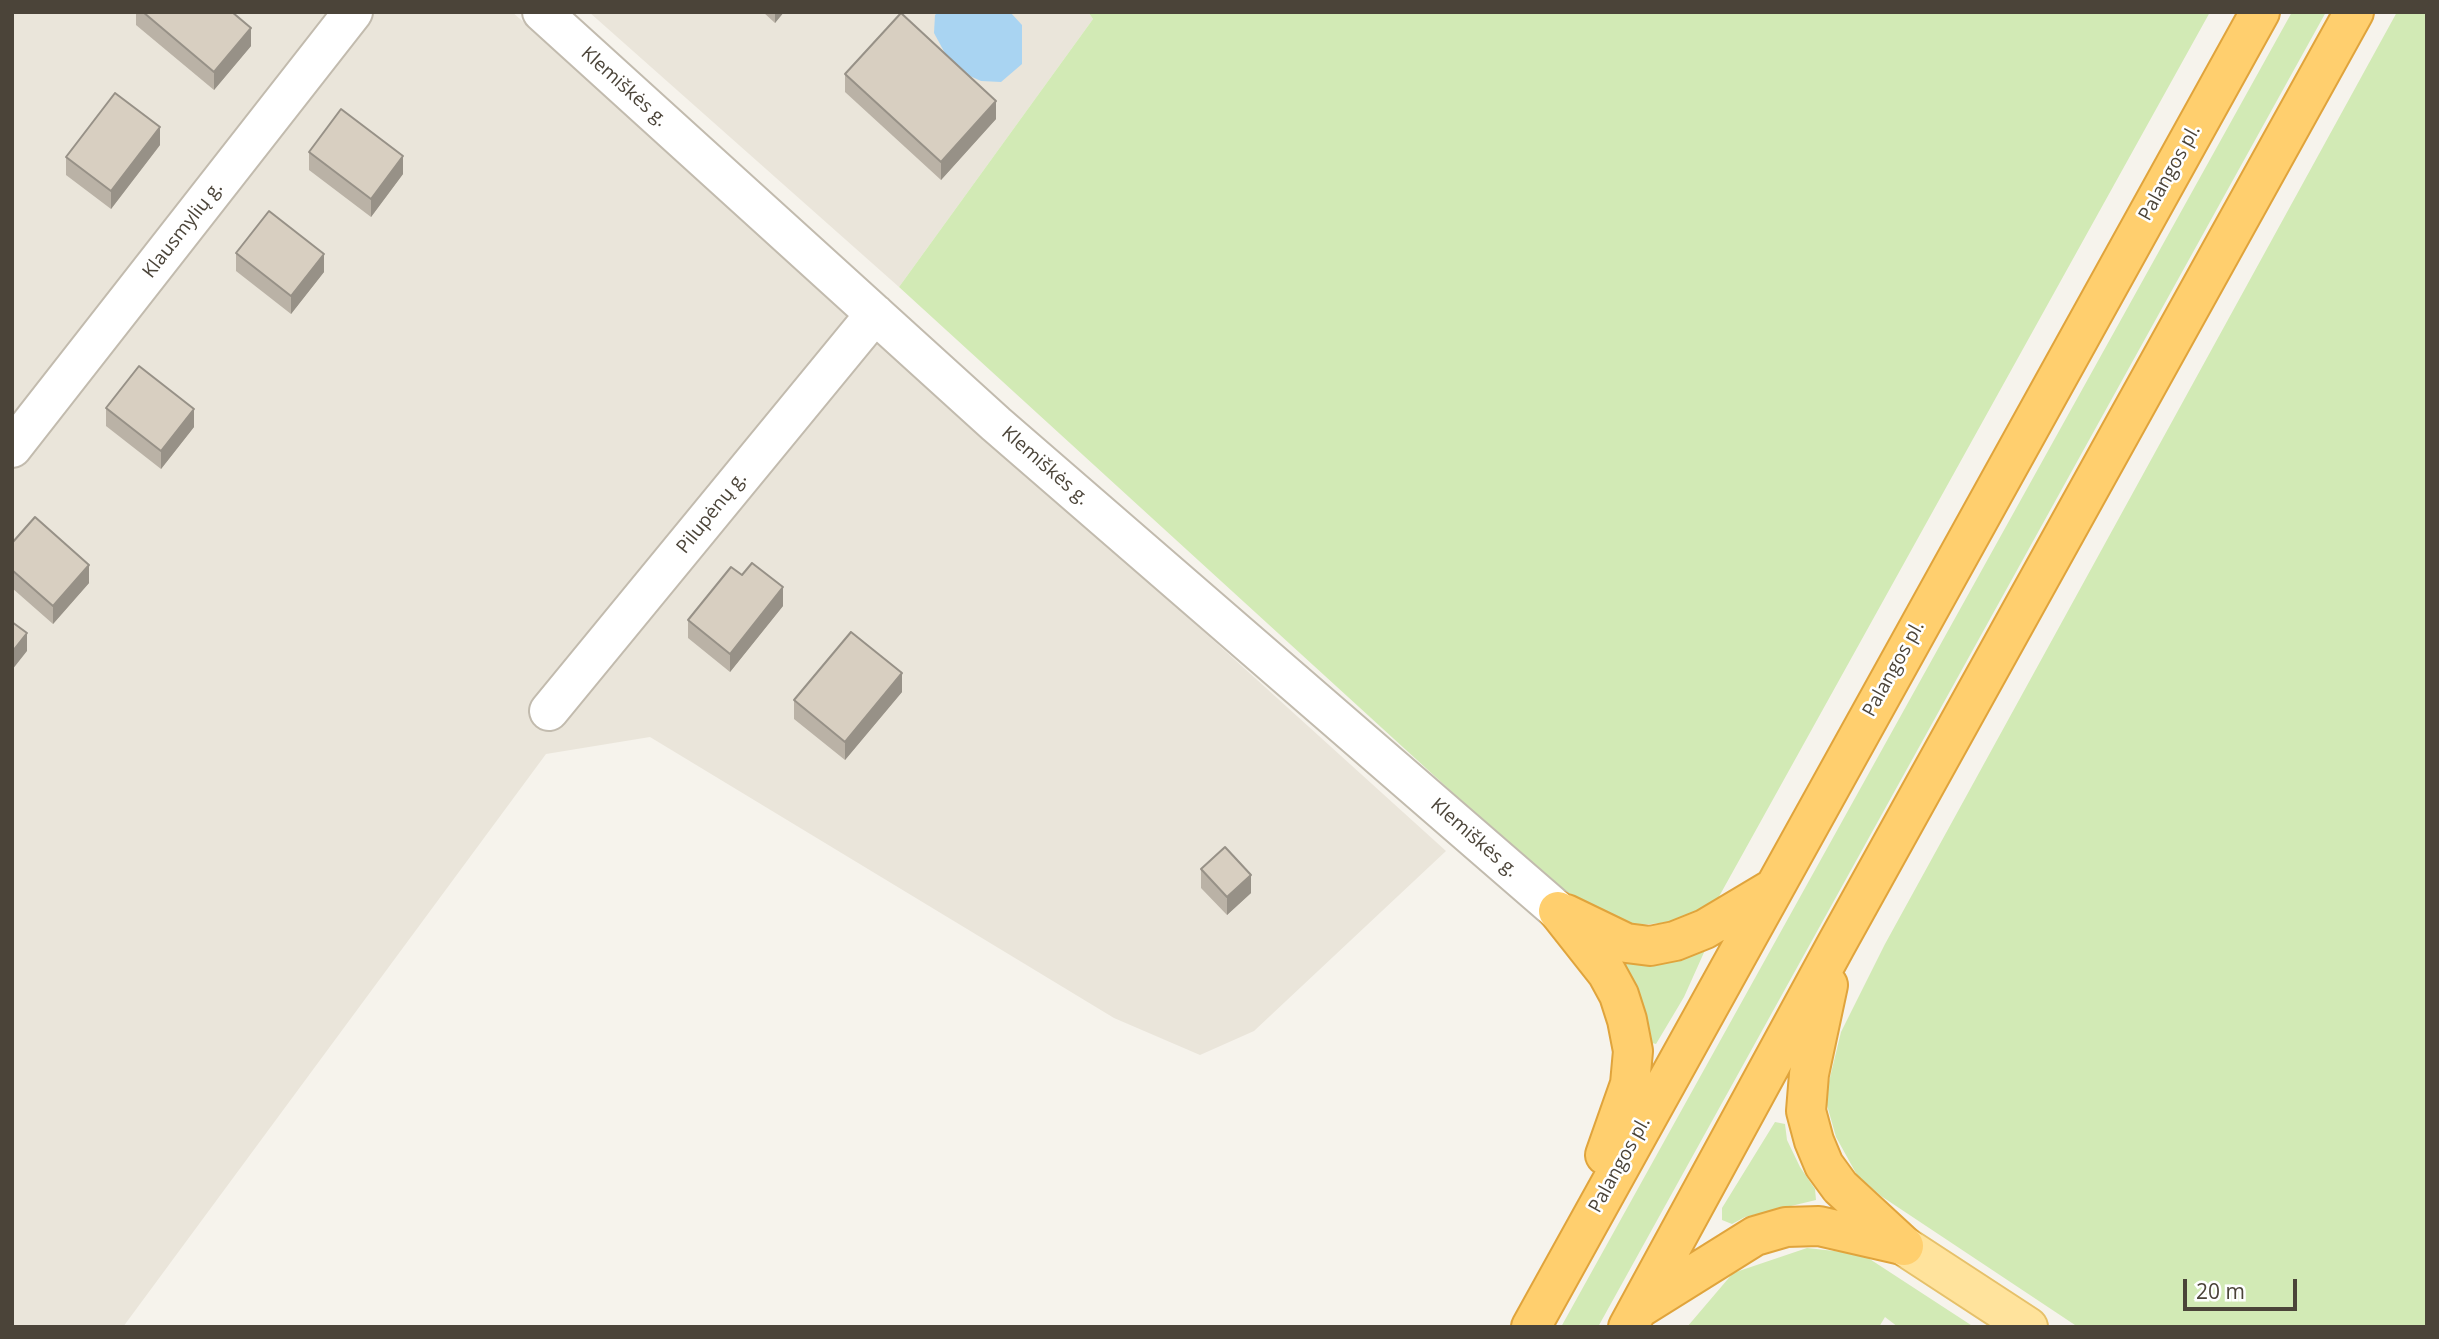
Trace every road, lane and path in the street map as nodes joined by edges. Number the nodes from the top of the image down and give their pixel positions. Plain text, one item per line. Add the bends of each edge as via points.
1 (353, 12) edge
2 (542, 12) edge
3 (2260, 12) edge
4 (2354, 12) edge
5 (875, 314) junction
6 (12, 448) edge
7 (549, 711) dead end
8 (1772, 888) junction
9 (1558, 911) junction
10 (1836, 945) junction
11 (1904, 1246) junction
12 (1570, 1256) junction
13 (1633, 1318) edge
14 (1531, 1327) edge
15 (2028, 1327) edge

1 - 6 street, Klausmylių g.
2 - 5 street, Klemiškės g.
3 - 8 highway, Palangos pl.
4 - 10 highway
5 - 7 street, Pilupėnų g.
5 - 9 street, Klemiškės g.
8 - 9 highway via 1705,929 1650,946 1626,943
8 - 12 highway, Palangos pl.
9 - 12 highway via 1619,995 1633,1051 1630,1084
10 - 11 highway via 1809,1074 1806,1111 1824,1165
10 - 13 highway
11 - 13 highway via 1819,1226 1786,1227 1755,1236
11 - 15 main road
12 - 14 highway, Palangos pl.

